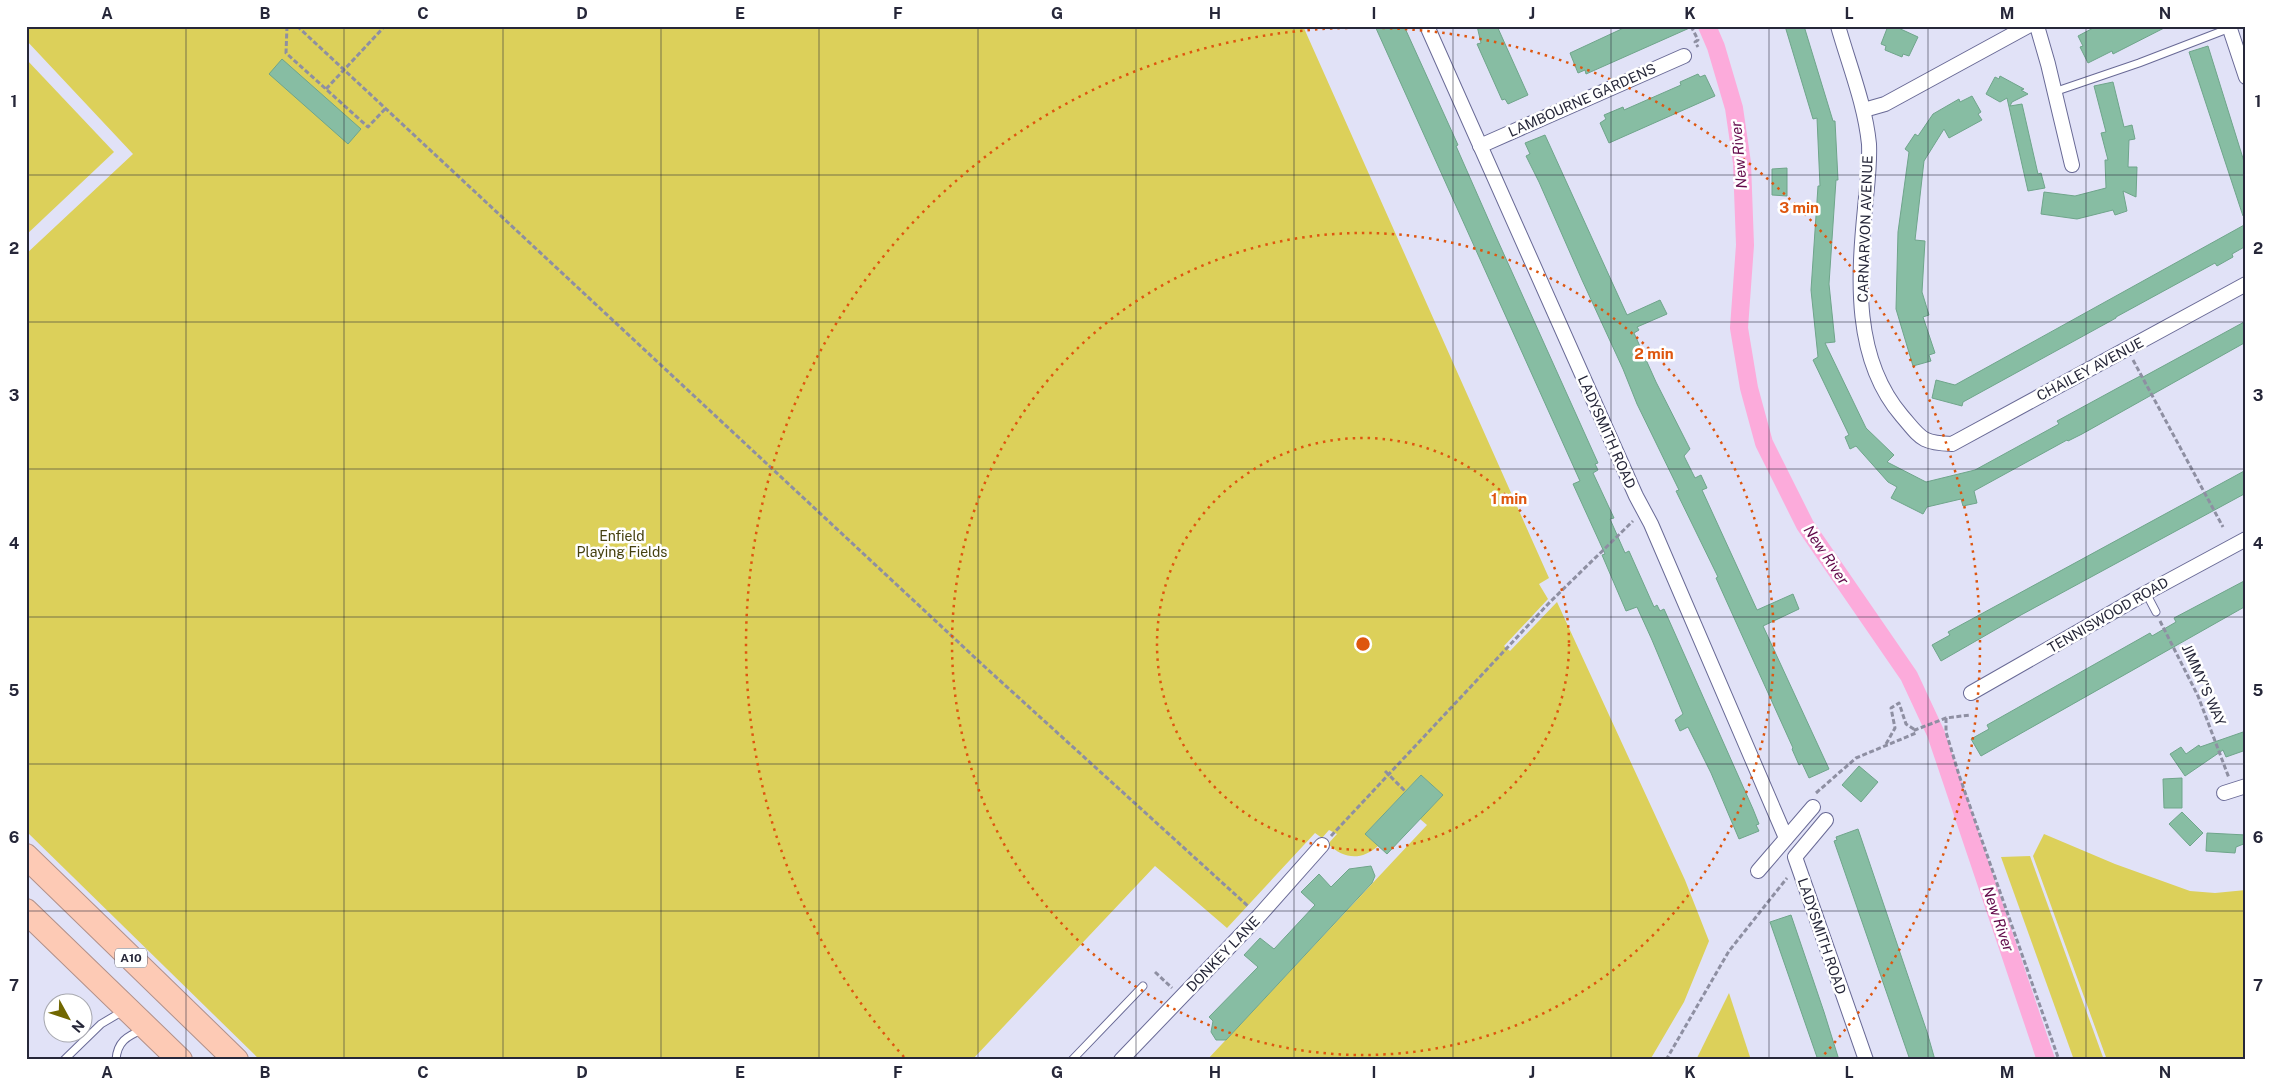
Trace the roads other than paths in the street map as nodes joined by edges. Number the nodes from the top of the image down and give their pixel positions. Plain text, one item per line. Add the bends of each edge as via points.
1 (1427, 26) edge
2 (1838, 26) edge
3 (2028, 26) edge
4 (2037, 26) edge
5 (2229, 27) edge
6 (1684, 56) dead end
7 (2246, 76) edge
8 (2054, 92) junction
9 (1864, 110) junction
10 (1480, 146) junction
11 (2072, 165) dead end
12 (2246, 284) edge
13 (1931, 443) joint
14 (2246, 539) edge
15 (2146, 593) junction
16 (2156, 612) road end
17 (1971, 693) dead end
18 (1810, 801) road end
19 (1826, 820) dead end
20 (1786, 838) junction
21 (1322, 845) road end
22 (26, 856) edge
23 (1796, 862) junction
24 (1758, 871) dead end
25 (26, 911) edge
26 (1142, 986) dead end
27 (127, 1008) junction
28 (147, 1028) junction
29 (64, 1060) edge
30 (116, 1060) edge
31 (180, 1060) edge
32 (236, 1060) edge
33 (1072, 1060) edge
34 (1121, 1060) edge
35 (1866, 1060) edge

1 - 10 street, LADYSMITH ROAD
2 - 9 street, CARNARVON AVENUE
3 - 9 street via 1885,104
4 - 8 street
5 - 7 street
5 - 8 lane
6 - 10 street, LAMBOURNE GARDENS
8 - 11 street
9 - 13 street, CARNARVON AVENUE via 1870,170 1861,270 1865,343 1894,407 1920,436
10 - 20 street, LADYSMITH ROAD via 1651,524
12 - 13 street, CHAILEY AVENUE via 1952,444
14 - 15 street, TENNISWOOD ROAD
15 - 16 lane
15 - 17 street, TENNISWOOD ROAD
18 - 20 street
19 - 23 street
20 - 23 lane
20 - 24 street
21 - 34 street, DONKEY LANE
22 - 32 highway, A10
23 - 35 street, LADYSMITH ROAD
25 - 27 highway
26 - 33 lane
27 - 28 highway
27 - 29 lane via 91,1032
28 - 30 lane via 125,1038 117,1050
28 - 31 highway

